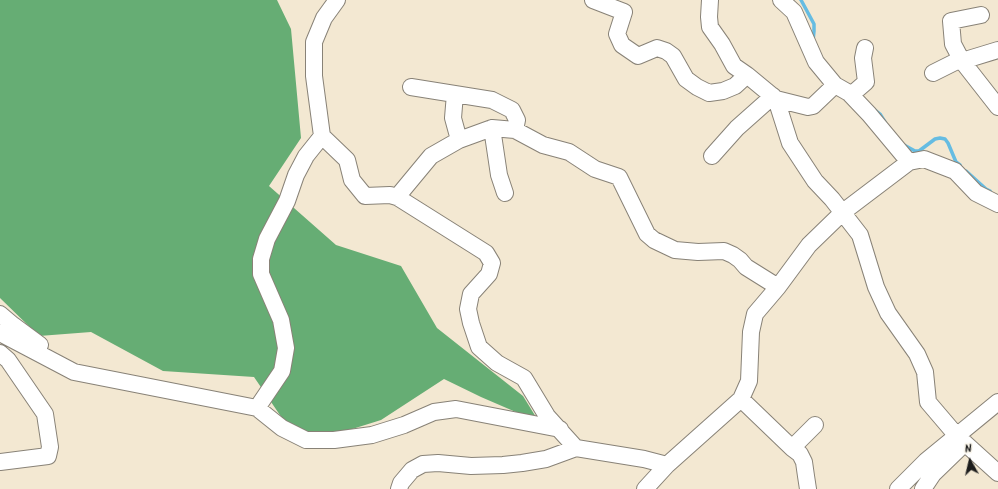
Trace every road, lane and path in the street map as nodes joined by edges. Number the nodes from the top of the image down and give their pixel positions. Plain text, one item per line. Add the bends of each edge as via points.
1 (338, 0) edge
2 (593, 0) edge
3 (710, 0) edge
4 (781, 0) edge
5 (981, 15) dead end
6 (865, 48) dead end
7 (998, 50) edge
8 (961, 60) junction
9 (932, 73) dead end
10 (747, 75) junction
11 (835, 85) junction
12 (411, 87) dead end
13 (454, 94) junction
14 (851, 95) junction
15 (774, 98) junction
16 (998, 107) edge
17 (492, 128) junction
18 (516, 130) junction
19 (322, 136) junction
20 (459, 140) junction
21 (712, 156) dead end
22 (909, 162) junction
23 (505, 193) dead end
24 (398, 197) junction
25 (998, 204) edge
26 (843, 212) junction
27 (778, 287) junction
28 (0, 314) edge
29 (0, 333) edge
30 (0, 353) edge
31 (74, 372) junction
32 (741, 399) junction
33 (998, 402) edge
34 (257, 408) junction
35 (815, 425) dead end
36 (560, 429) junction
37 (961, 440) junction
38 (576, 448) junction
39 (792, 448) junction
40 (0, 462) edge
41 (667, 465) junction
42 (998, 473) edge
43 (399, 489) edge
44 (645, 489) edge
45 (808, 489) edge
46 (898, 489) edge
47 (923, 489) edge

1 - 19 street via 324,18 314,42 314,76
2 - 10 street via 624,12 617,34 622,45 638,56 657,48 666,51 673,56 686,79 709,93 735,86
3 - 10 street via 710,27 734,66
4 - 11 street via 794,12 816,62
5 - 8 street via 951,21 953,44
6 - 14 street via 863,58 866,82
7 - 8 street
8 - 9 street
8 - 16 street
10 - 15 street
11 - 14 street
11 - 15 street via 808,108
12 - 13 street
13 - 18 street via 492,100 512,110 517,120
13 - 20 street via 453,118
14 - 22 street
15 - 21 street via 737,128
15 - 26 street via 790,143 815,181
17 - 18 street
17 - 20 street
17 - 23 street via 499,175
18 - 27 street via 543,145 568,152 595,169 619,177 647,234 654,240 675,250 724,251
19 - 24 street via 347,160 352,180 364,196
19 - 34 street via 306,156 296,176 287,201 267,239 261,259 261,274 281,320 286,348 282,371
20 - 24 street via 432,156
22 - 25 street via 924,159 955,171 976,192
22 - 26 street
24 - 36 street via 486,253 492,263 489,274 471,294 468,309 480,348 497,363 524,378 547,416
26 - 27 street via 809,245
26 - 37 street via 860,235 876,287 888,313 917,354 925,372 928,402
27 - 32 street via 755,314 751,332 749,381
28 - 31 street
29 - 31 street
30 - 40 street via 8,360 44,414 50,448 48,456
31 - 34 street
32 - 39 street
32 - 41 street
33 - 37 street
34 - 36 street via 282,428 306,440 334,440 372,435 434,412 456,409
35 - 39 street
36 - 38 street
37 - 42 street
37 - 46 street via 926,461
37 - 47 street
38 - 41 street
38 - 43 street via 546,459 522,464 424,464 412,470
39 - 45 street via 800,454 804,462
41 - 44 street

